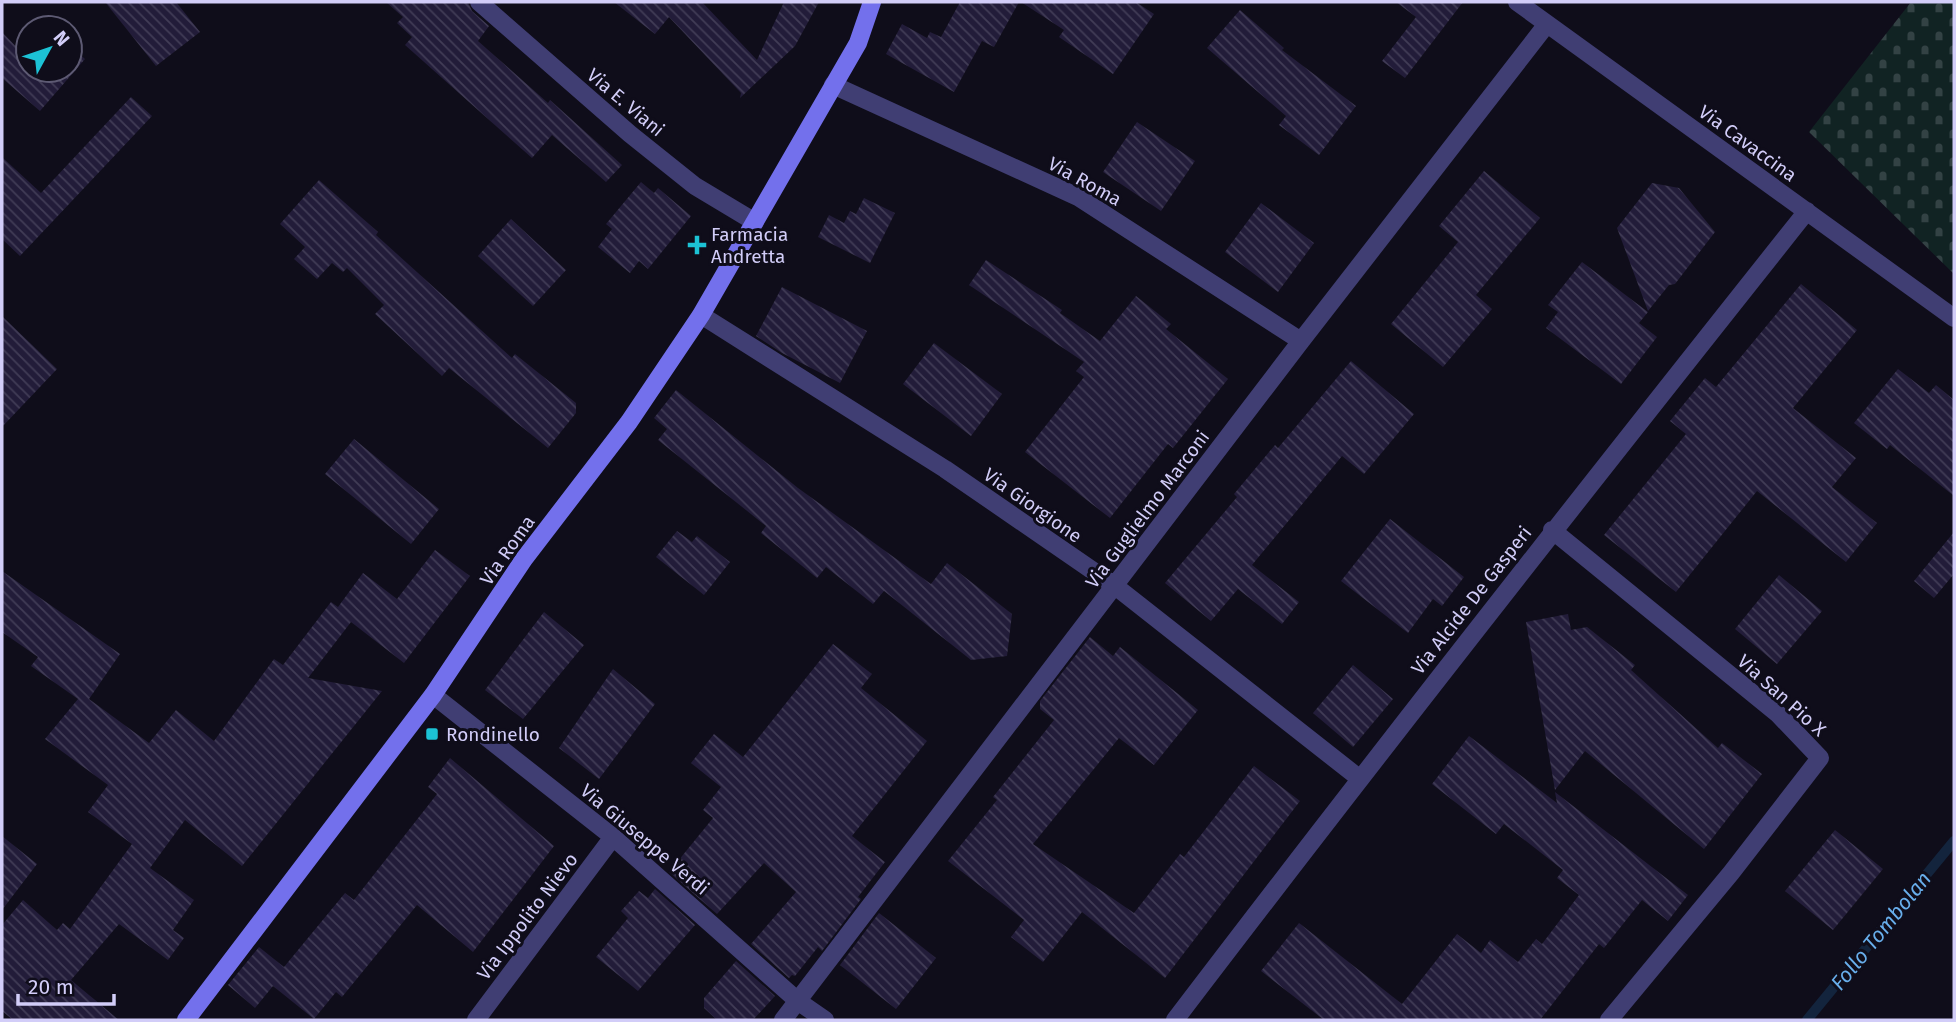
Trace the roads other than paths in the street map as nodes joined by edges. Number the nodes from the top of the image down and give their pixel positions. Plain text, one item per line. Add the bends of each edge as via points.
1 (479, 2) edge
2 (873, 2) edge
3 (1517, 2) edge
4 (1546, 24) junction
5 (833, 85) junction
6 (1807, 211) junction
7 (755, 222) junction
8 (701, 315) junction
9 (1954, 318) edge
10 (1301, 341) junction
11 (1552, 530) junction
12 (1115, 586) junction
13 (433, 695) junction
14 (1359, 778) junction
15 (613, 837) junction
16 (799, 1002) junction
17 (186, 1020) edge
18 (476, 1020) edge
19 (783, 1020) edge
20 (825, 1020) edge
21 (1175, 1020) edge
22 (1609, 1020) edge

1 - 7 street, Via E. Viani via 695,186
2 - 5 main road, Via Roma via 858,43
3 - 4 street, Via Cavaccina
4 - 6 street, Via Cavaccina
4 - 10 street, Via Guglielmo Marconi
5 - 7 main road, Via Roma
5 - 10 street, Via Roma via 1078,197
6 - 9 street, Via Cavaccina
6 - 11 street, Via Alcide De Gasperi
7 - 8 main road, Via Roma
8 - 12 street, Via Giorgione via 945,469
8 - 13 main road, Via Roma via 629,422 524,559
10 - 12 street, Via Guglielmo Marconi
11 - 14 street, Via Alcide De Gasperi
11 - 22 street, Via San Pio X via 1778,714 1820,758
12 - 14 street, Via Giorgione
12 - 16 street, Via Guglielmo Marconi
13 - 15 street, Via Giuseppe Verdi
13 - 17 main road, Via Roma
14 - 21 street, Via Alcide De Gasperi
15 - 16 street, Via Giuseppe Verdi
15 - 18 street, Via Ippolito Nievo
16 - 19 street, Via Guglielmo Marconi
16 - 20 street, Via Giuseppe Verdi

